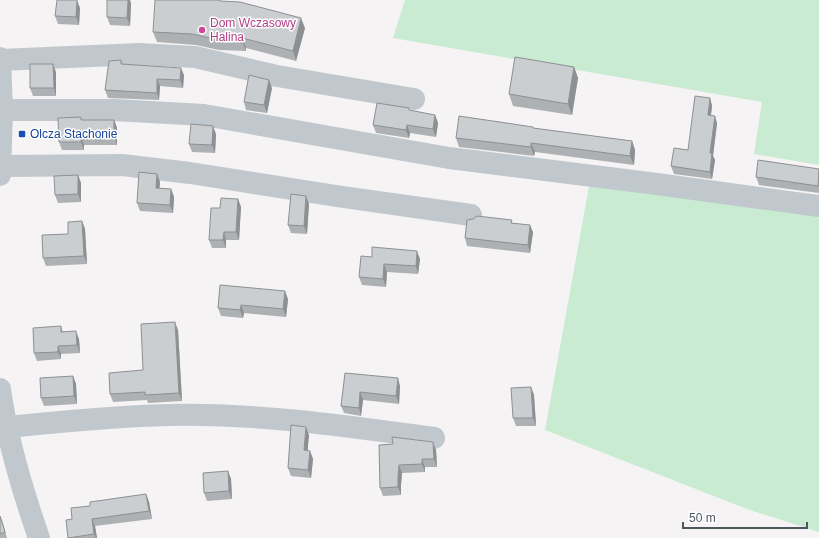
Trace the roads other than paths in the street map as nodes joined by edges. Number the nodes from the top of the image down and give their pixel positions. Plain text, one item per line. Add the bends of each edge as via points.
1 (0, 59) edge
2 (414, 99) dead end
3 (2, 110) junction
4 (0, 166) edge
5 (0, 176) edge
6 (819, 206) edge
7 (471, 215) dead end
8 (0, 389) edge
9 (7, 429) junction
10 (434, 438) dead end
11 (39, 538) edge

1 - 2 street via 139,54 195,57 277,76
1 - 3 street
3 - 4 street
3 - 6 street via 114,110 204,115 449,158
4 - 5 street
4 - 7 street via 122,165
8 - 9 street
9 - 10 street via 72,421 177,415 300,420
9 - 11 street via 21,485

